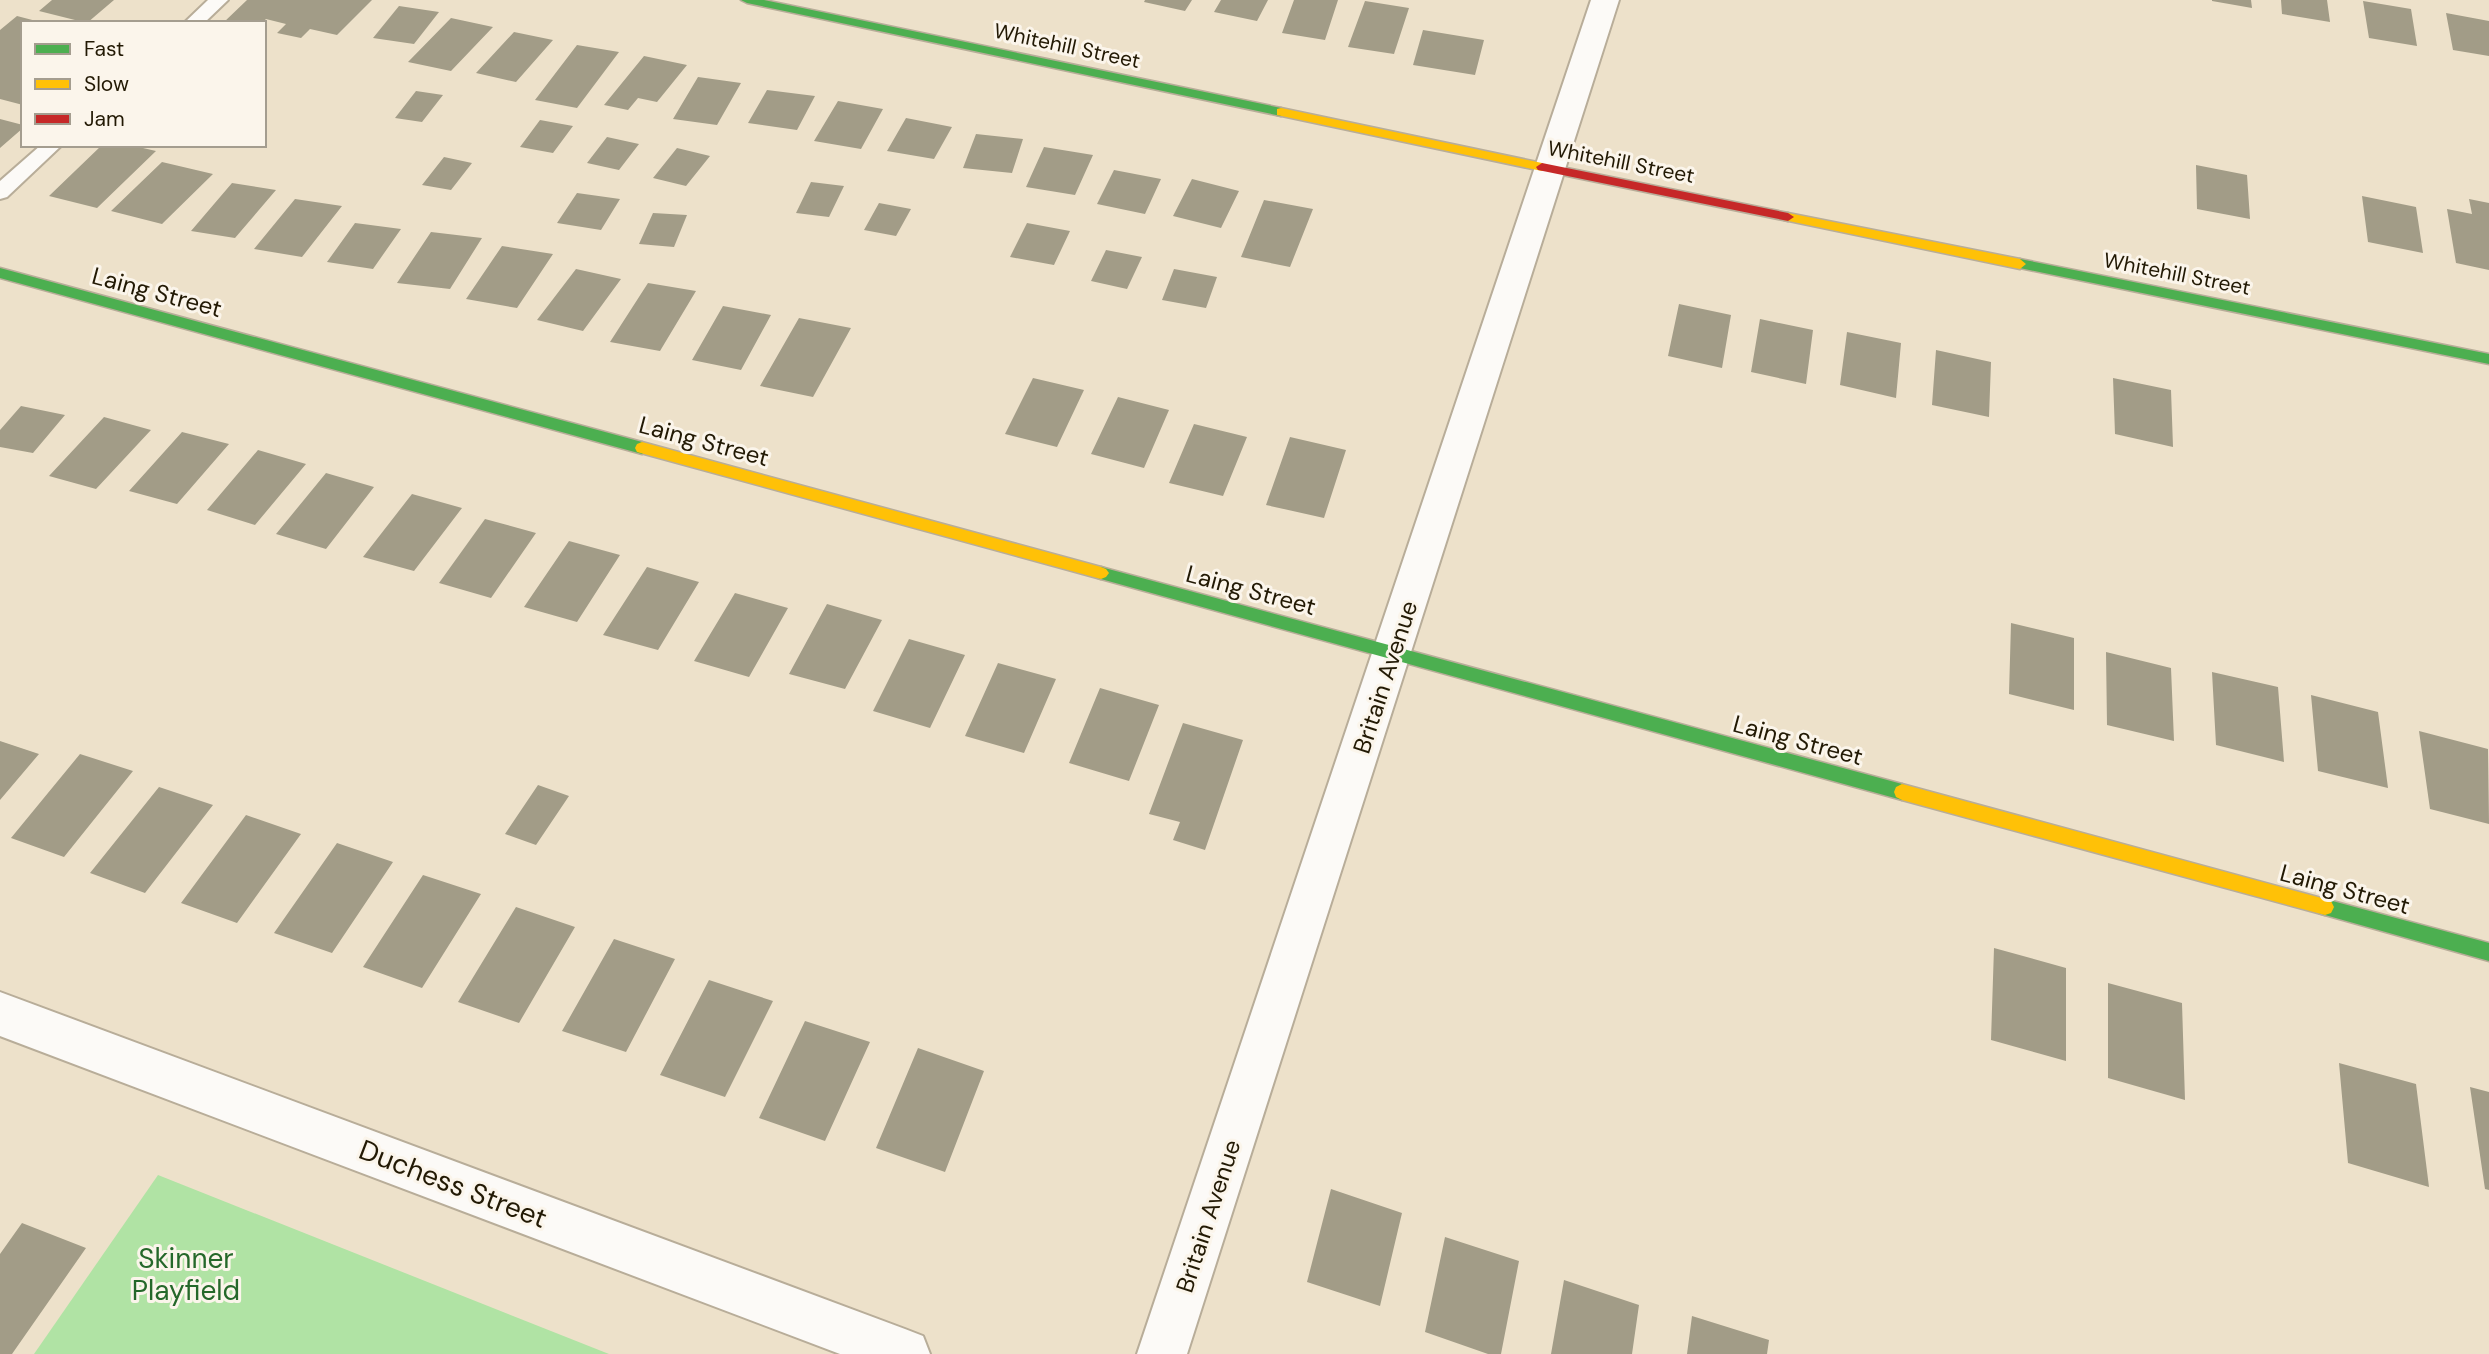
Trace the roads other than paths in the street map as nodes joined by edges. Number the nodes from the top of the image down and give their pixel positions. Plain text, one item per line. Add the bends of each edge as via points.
1 (219, 0) edge
2 (747, 0) edge
3 (1605, 0) edge
4 (195, 21) edge
5 (51, 147) edge
6 (1550, 169) junction
7 (0, 192) edge
8 (0, 273) edge
9 (2489, 359) edge
10 (1393, 653) junction
11 (2489, 953) edge
12 (0, 1014) edge
13 (905, 1354) edge
14 (1162, 1354) edge

1 - 4 lane
2 - 6 street, Whitehill Street
3 - 6 street, Britain Avenue
5 - 7 lane
6 - 9 street, Whitehill Street
6 - 10 street, Britain Avenue
8 - 10 street, Laing Street
10 - 11 street, Laing Street
10 - 14 street, Britain Avenue
12 - 13 street, Duchess Street

